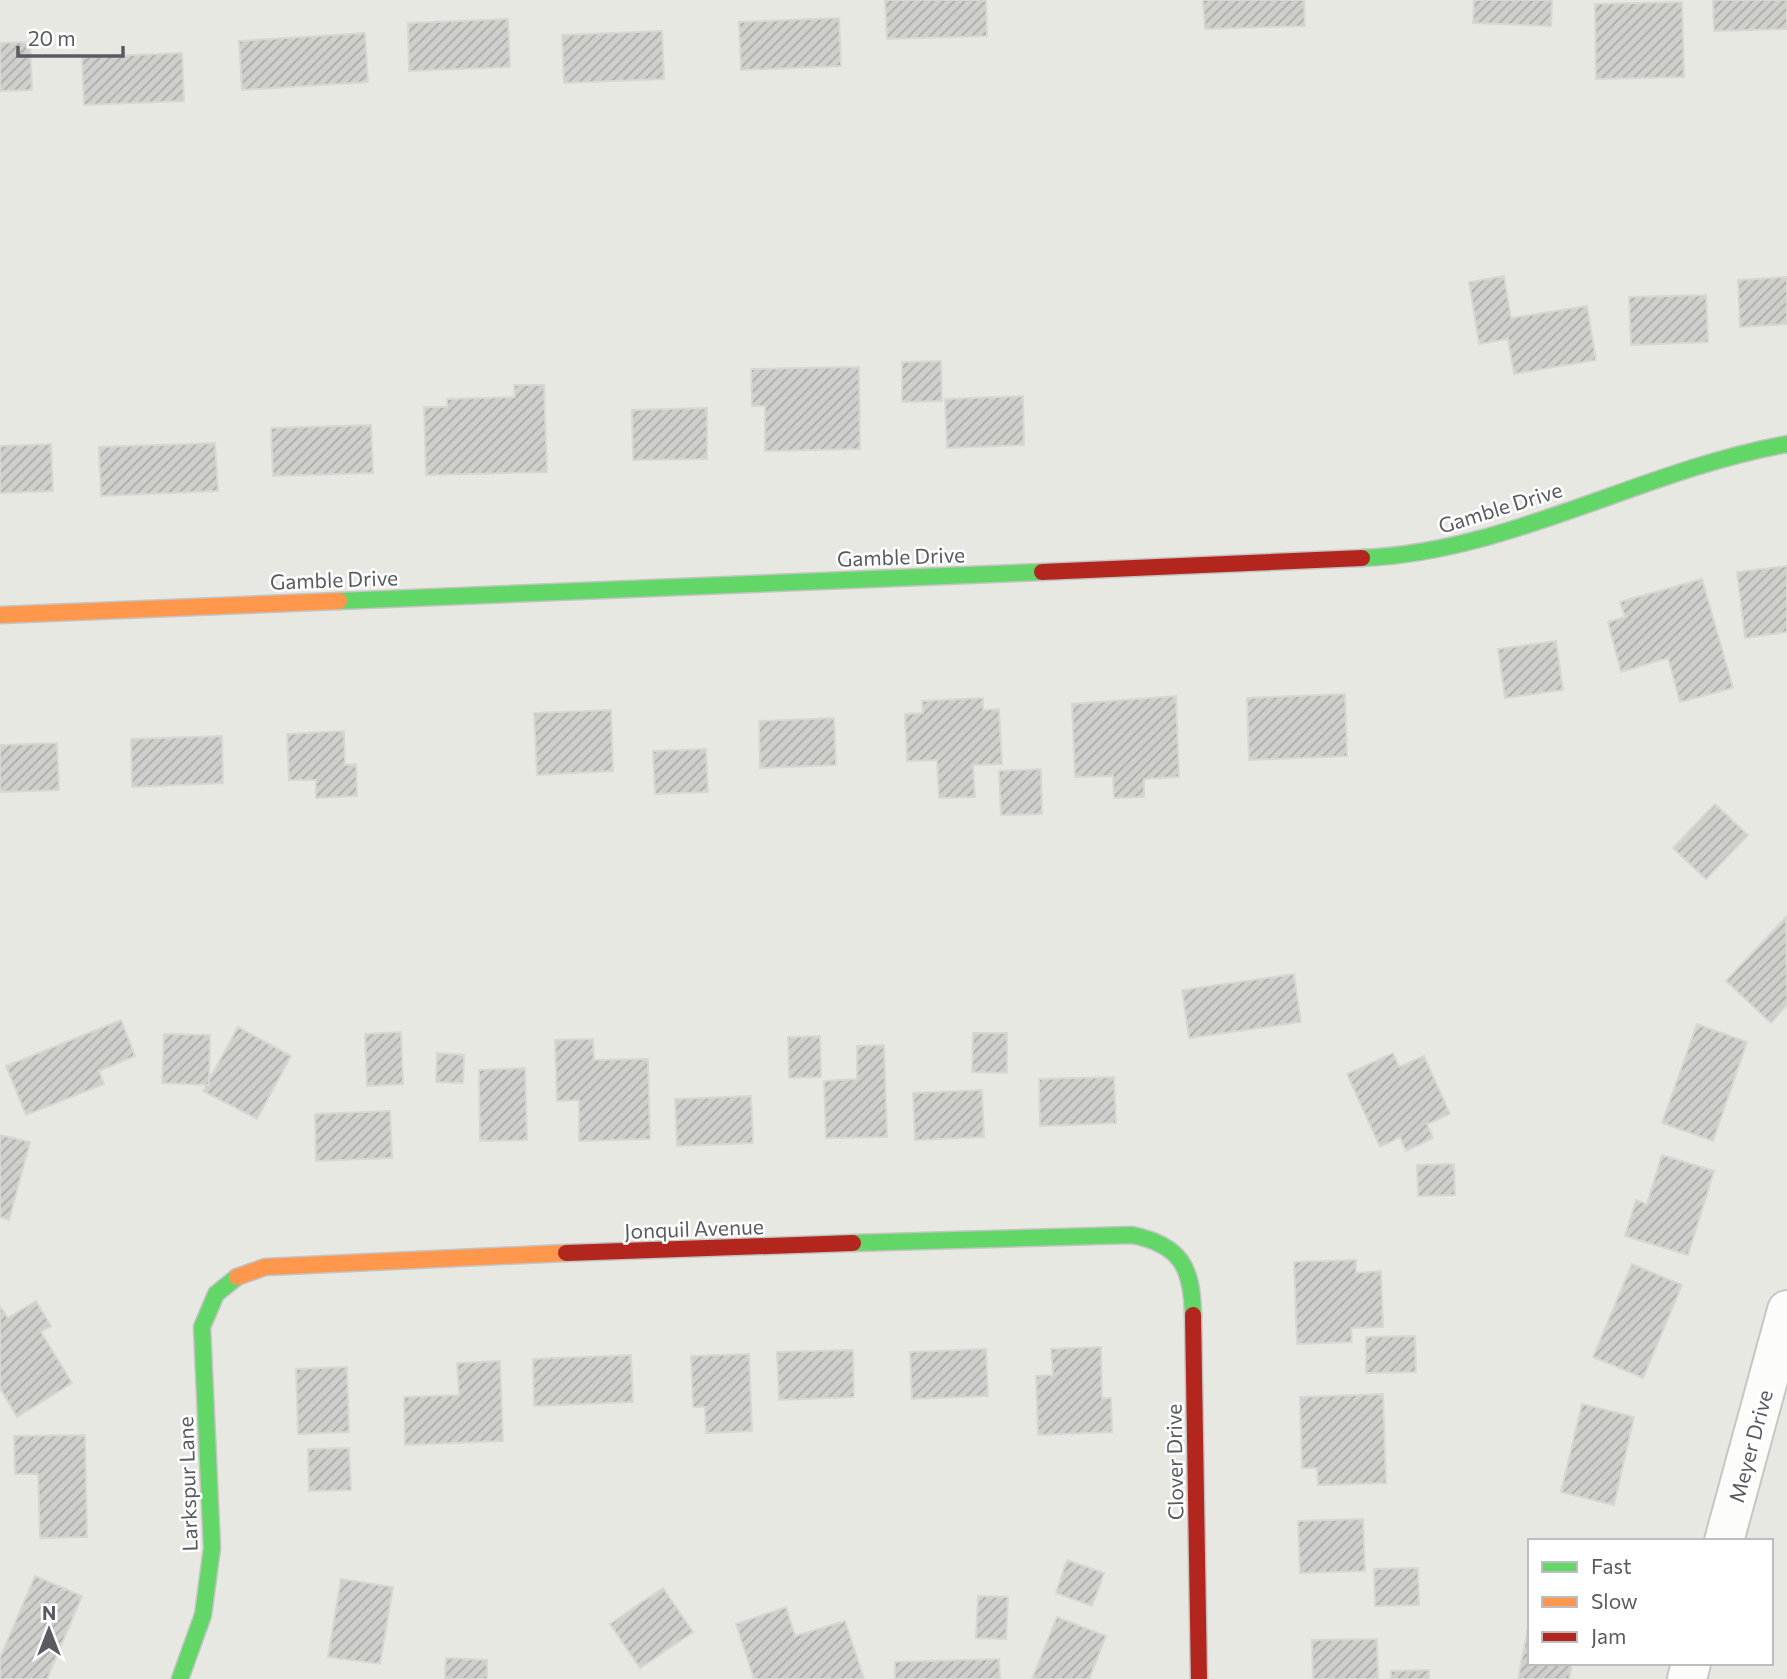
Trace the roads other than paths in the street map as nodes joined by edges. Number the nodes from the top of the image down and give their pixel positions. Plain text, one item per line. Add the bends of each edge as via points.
1 (1787, 444) edge
2 (0, 615) edge
3 (1172, 1251) joint
4 (220, 1288) joint
5 (1787, 1310) edge
6 (1725, 1539) edge
7 (180, 1679) edge
8 (1199, 1679) edge

1 - 2 street, Gamble Drive via 1684,469 1483,539 1390,557
3 - 4 street, Jonquil Avenue via 1157,1241 1119,1233 422,1258 265,1267 245,1271
3 - 8 street, Clover Drive via 1189,1272 1192,1286
4 - 7 street, Larkspur Lane via 202,1327 211,1501 209,1580 203,1615
5 - 6 street, Meyer Drive

